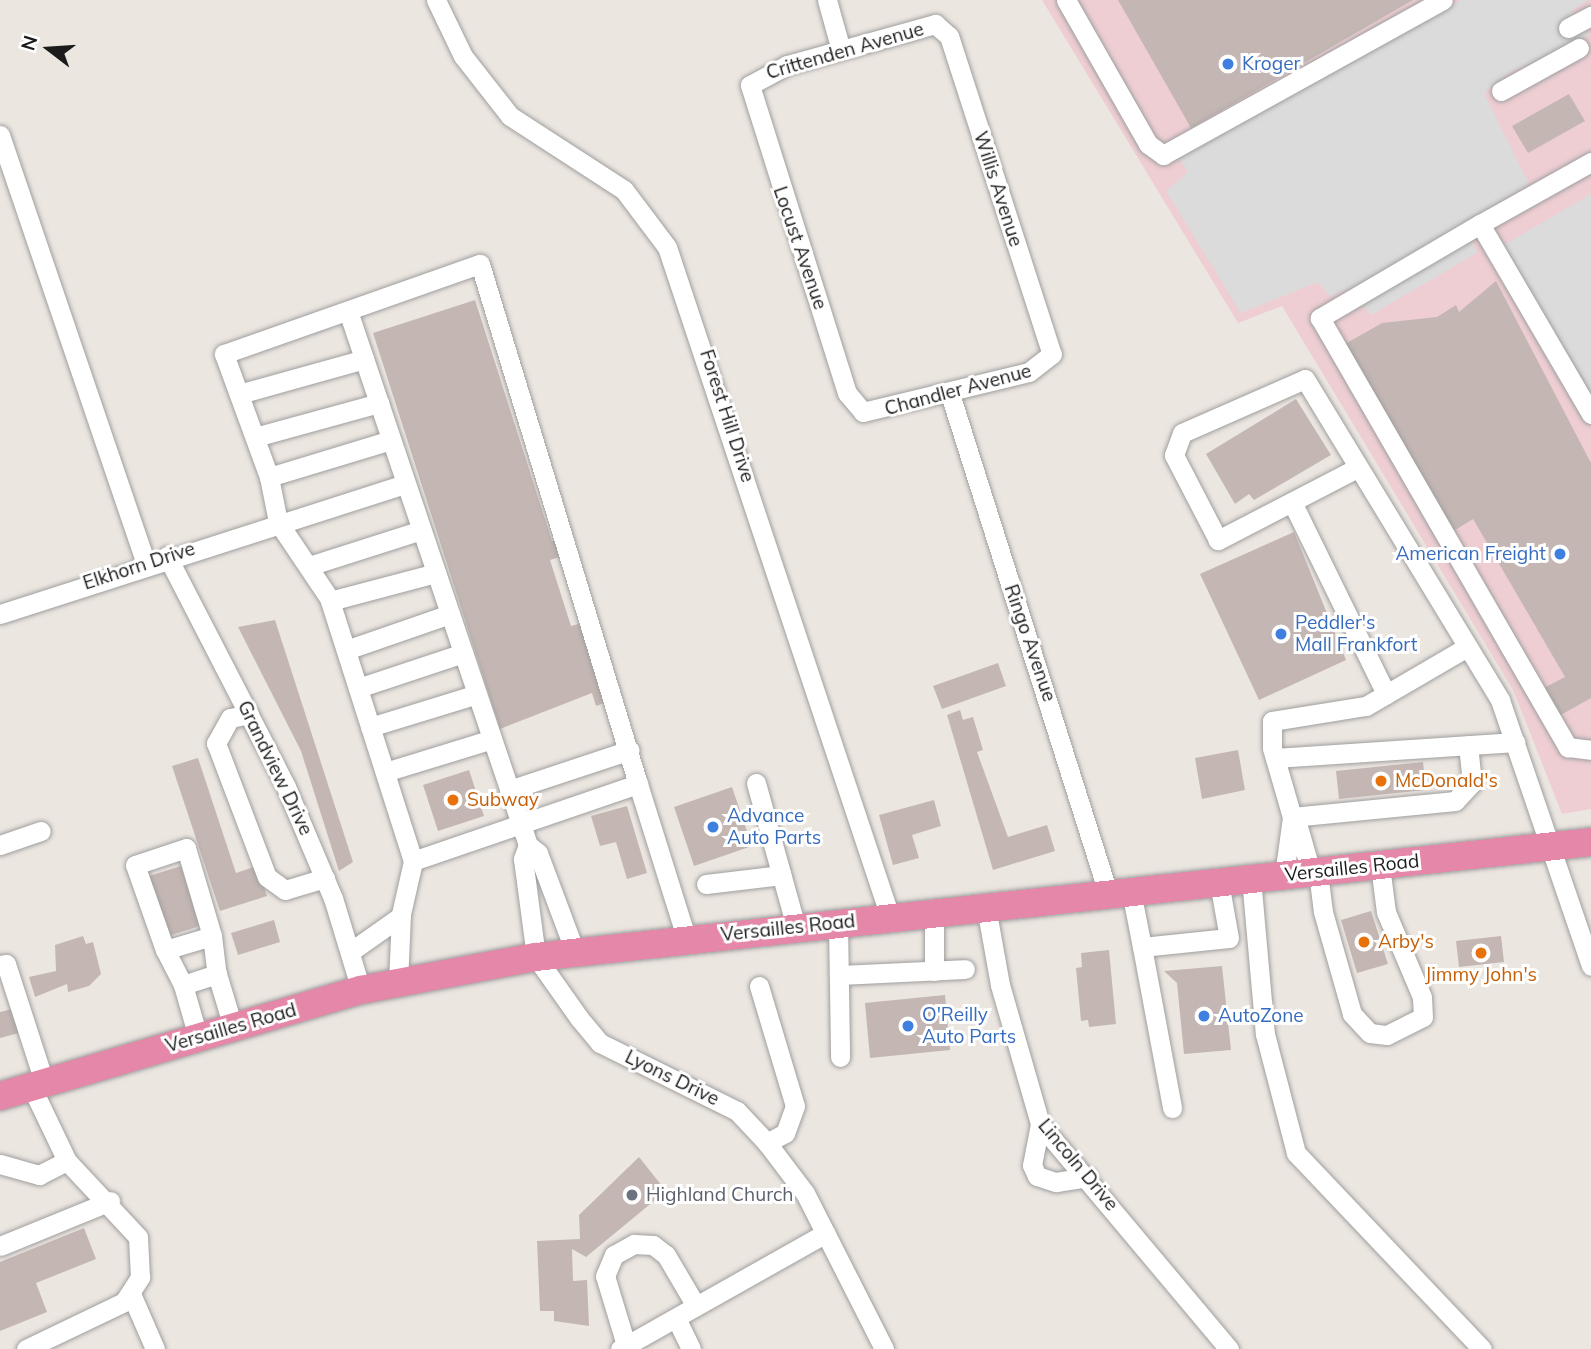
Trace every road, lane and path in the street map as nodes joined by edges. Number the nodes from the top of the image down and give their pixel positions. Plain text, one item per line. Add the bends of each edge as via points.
1 (436, 0) edge
2 (827, 0) edge
3 (1066, 0) edge
4 (1443, 0) edge
5 (1589, 21) edge
6 (941, 26) joint
7 (1568, 28) dead end
8 (1579, 48) dead end
9 (841, 50) junction
10 (751, 82) joint
11 (1501, 91) dead end
12 (0, 135) edge
13 (1591, 162) edge
14 (1480, 224) junction
15 (348, 311) junction
16 (1052, 354) joint
17 (364, 359) junction
18 (239, 394) junction
19 (950, 394) junction
20 (379, 404) junction
21 (858, 410) joint
22 (1591, 414) edge
23 (255, 437) junction
24 (391, 440) junction
25 (1357, 468) junction
26 (269, 477) junction
27 (406, 484) junction
28 (1292, 502) junction
29 (278, 522) junction
30 (422, 530) junction
31 (167, 556) junction
32 (146, 563) junction
33 (312, 565) junction
34 (436, 573) junction
35 (330, 601) junction
36 (0, 614) edge
37 (450, 614) junction
38 (1467, 647) junction
39 (346, 650) junction
40 (463, 653) junction
41 (358, 688) junction
42 (477, 694) junction
43 (1386, 694) junction
44 (249, 714) junction
45 (370, 727) junction
46 (492, 739) junction
47 (1515, 742) junction
48 (1468, 745) junction
49 (630, 750) junction
50 (1591, 750) edge
51 (1273, 753) junction
52 (385, 772) junction
53 (756, 783) dead end
54 (638, 784) junction
55 (509, 790) junction
56 (1292, 817) junction
57 (521, 824) junction
58 (41, 831) dead end
59 (1591, 842) edge
60 (0, 845) edge
61 (528, 845) junction
62 (1549, 847) junction
63 (413, 861) junction
64 (1380, 866) junction
65 (1304, 873) junction
66 (782, 875) junction
67 (325, 878) junction
68 (1251, 878) junction
69 (1219, 882) junction
70 (706, 884) dead end
71 (1119, 892) junction
72 (986, 907) junction
73 (934, 912) junction
74 (401, 916) junction
75 (890, 917) junction
76 (838, 923) junction
77 (796, 927) junction
78 (212, 936) junction
79 (687, 940) junction
80 (1142, 947) junction
81 (165, 950) junction
82 (350, 952) junction
83 (575, 952) junction
84 (536, 957) junction
85 (0, 965) edge
86 (1591, 967) edge
87 (965, 969) dead end
88 (934, 971) junction
89 (217, 974) junction
90 (839, 975) junction
91 (398, 983) junction
92 (183, 985) junction
93 (759, 986) dead end
94 (361, 990) junction
95 (8, 996) edge
96 (233, 1027) junction
97 (198, 1037) junction
98 (840, 1057) dead end
99 (38, 1084) junction
100 (0, 1096) edge
101 (1172, 1108) dead end
102 (1040, 1124) junction
103 (767, 1143) junction
104 (67, 1161) junction
105 (0, 1164) edge
106 (1088, 1177) junction
107 (110, 1201) junction
108 (826, 1233) junction
109 (0, 1246) edge
110 (132, 1296) junction
111 (696, 1306) junction
112 (676, 1318) junction
113 (623, 1347) edge
114 (26, 1349) edge
115 (155, 1349) edge
116 (691, 1349) edge
117 (884, 1349) edge
118 (1229, 1349) edge
119 (1482, 1349) edge

1 - 75 street, Forest Hill Drive via 463,56 510,116 624,190 667,247
2 - 9 street
3 - 4 street via 1148,144 1163,155
5 - 7 street
6 - 9 street, Crittenden Avenue
6 - 16 street, Willis Avenue
8 - 11 street
9 - 10 street, Crittenden Avenue
10 - 21 street, Locust Avenue via 771,163
12 - 32 street
13 - 14 street
14 - 22 street
14 - 50 street via 1320,318 1568,747
15 - 17 street
15 - 18 street via 224,354
15 - 49 street via 480,264
16 - 19 street, Chandler Avenue via 1037,369
17 - 18 street
17 - 20 street
18 - 23 street
19 - 21 street, Chandler Avenue
19 - 71 street, Ringo Avenue
20 - 23 street
20 - 24 street
23 - 26 street
24 - 26 street
24 - 27 street
25 - 28 street
25 - 28 street via 1305,379 1182,433 1174,455 1218,540
25 - 38 street
26 - 29 street
27 - 29 street, Elkhorn Drive
27 - 30 street
28 - 43 street
29 - 31 street, Elkhorn Drive
29 - 33 street
30 - 33 street
30 - 34 street
31 - 32 street, Elkhorn Drive
31 - 44 street, Grandview Drive
32 - 36 street, Elkhorn Drive
33 - 35 street
34 - 35 street
34 - 37 street
35 - 39 street
37 - 39 street
37 - 40 street
38 - 43 street
38 - 47 street via 1500,700
39 - 41 street
40 - 41 street
40 - 42 street
41 - 45 street
42 - 45 street
42 - 46 street
43 - 51 street via 1366,706 1272,721
44 - 67 street, Grandview Drive
44 - 67 street via 230,718 216,743 267,877 285,890
45 - 52 street
46 - 52 street
46 - 55 street
47 - 48 street
47 - 62 street
48 - 51 street
48 - 56 street via 1472,783 1455,801
49 - 54 street
49 - 55 street
51 - 56 street
52 - 63 street
53 - 66 street
54 - 57 street
54 - 79 street
55 - 57 street
56 - 65 street
57 - 61 street
57 - 63 street
58 - 60 street
59 - 62 highway, Versailles Road
61 - 83 street via 538,853
61 - 84 street via 523,859
62 - 64 highway, Versailles Road
62 - 86 street
63 - 74 street
64 - 65 highway, Versailles Road
64 - 65 street via 1386,912 1423,1017 1410,1028 1387,1035 1370,1033 1352,1014 1323,912
65 - 68 highway, Versailles Road
66 - 70 street
66 - 77 street
67 - 82 street, Grandview Drive
68 - 69 highway, Versailles Road
68 - 119 street via 1265,1034 1296,1153
69 - 71 highway, Versailles Road
69 - 80 street via 1229,938
71 - 72 highway, Versailles Road
71 - 80 street, Ringo Avenue
72 - 73 highway, Versailles Road
72 - 102 street, Lincoln Drive via 1000,985
73 - 75 highway, Versailles Road
73 - 88 street
74 - 82 street
74 - 91 street
75 - 76 highway, Versailles Road
76 - 77 highway, Versailles Road
76 - 90 street
77 - 79 highway, Versailles Road
78 - 81 street
78 - 81 street via 186,848 135,865
78 - 89 street
79 - 83 highway, Versailles Road
80 - 101 street, Ringo Avenue
81 - 92 street
82 - 94 street, Grandview Drive
83 - 84 highway, Versailles Road
84 - 91 highway, Versailles Road
84 - 103 street, Lyons Drive via 600,1043 701,1088 737,1111
85 - 95 street via 6,964
87 - 88 street
88 - 90 street
89 - 92 street
89 - 96 street
90 - 98 street
91 - 94 highway, Versailles Road
92 - 97 street
93 - 103 street via 795,1106 785,1133
94 - 96 highway, Versailles Road
95 - 99 street
96 - 97 highway, Versailles Road
97 - 99 highway, Versailles Road
99 - 100 highway, Versailles Road
99 - 104 street
102 - 106 street, Lincoln Drive
102 - 106 street via 1032,1165 1037,1176 1056,1182
103 - 108 street, Lyons Drive
104 - 105 street via 39,1175
104 - 107 street
106 - 118 street, Lincoln Drive
107 - 109 street
107 - 110 street via 138,1237 143,1258
108 - 111 street
108 - 117 street, Lyons Drive
110 - 114 street
110 - 115 street
111 - 112 street
111 - 113 street via 653,1245 634,1244 614,1255 605,1276
112 - 113 street
112 - 116 street

